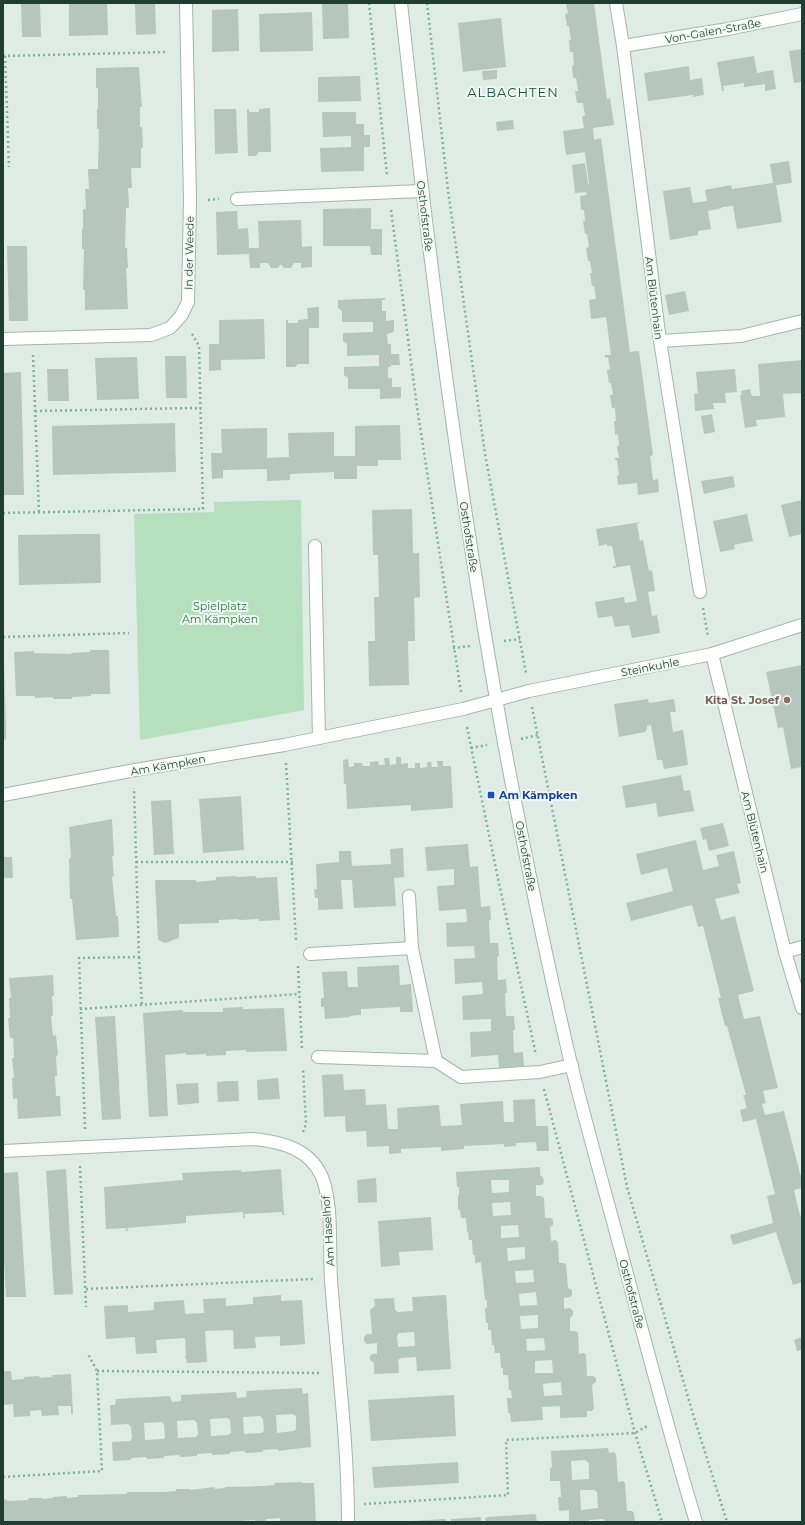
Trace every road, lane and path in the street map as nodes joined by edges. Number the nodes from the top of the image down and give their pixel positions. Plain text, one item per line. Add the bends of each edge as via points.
1 (186, 3) edge
2 (401, 3) edge
3 (426, 3) edge
4 (616, 3) edge
5 (802, 14) edge
6 (623, 46) junction
7 (187, 51) junction
8 (4, 56) edge
9 (9, 167) dead end
10 (421, 191) junction
11 (237, 199) joint
12 (190, 200) junction
13 (182, 316) junction
14 (802, 321) edge
15 (3, 339) edge
16 (33, 339) junction
17 (660, 341) junction
18 (201, 409) junction
19 (36, 411) junction
20 (39, 512) junction
21 (3, 513) edge
22 (315, 546) dead end
23 (700, 592) joint
24 (802, 625) edge
25 (129, 633) dead end
26 (3, 637) edge
27 (712, 654) junction
28 (529, 691) junction
29 (496, 700) junction
30 (319, 738) junction
31 (134, 770) junction
32 (3, 795) edge
33 (136, 862) junction
34 (293, 862) dead end
35 (409, 896) dead end
36 (412, 948) junction
37 (802, 948) edge
38 (785, 952) junction
39 (310, 954) dead end
40 (139, 957) junction
41 (299, 994) dead end
42 (142, 1004) junction
43 (802, 1008) edge
44 (80, 1009) junction
45 (318, 1057) dead end
46 (436, 1060) junction
47 (572, 1065) junction
48 (80, 1148) junction
49 (3, 1151) edge
50 (331, 1279) junction
51 (86, 1289) junction
52 (86, 1307) dead end
53 (88, 1354) dead end
54 (96, 1371) junction
55 (340, 1373) junction
56 (665, 1417) junction
57 (3, 1477) edge
58 (348, 1505) junction
59 (348, 1522) edge
60 (696, 1522) edge
61 (727, 1522) edge

1 - 7 street, In der Weede
2 - 10 street, Osthofstraße
3 - 28 path via 448,190 485,454
4 - 6 street, Am Blütenhain
5 - 6 street, Von-Galen-Straße
6 - 17 street, Am Blütenhain
7 - 8 path
7 - 12 street, In der Weede
8 - 9 path
10 - 11 street
10 - 29 street, Osthofstraße via 457,460
11 - 12 path
12 - 13 street, In der Weede via 188,302
13 - 16 street via 170,328 152,335
13 - 18 path via 199,346
14 - 17 street via 741,336
15 - 16 street
16 - 19 path
17 - 23 street, Am Blütenhain
18 - 19 path
18 - 20 path via 203,509
19 - 20 path
20 - 21 path
22 - 30 street
23 - 27 path
24 - 27 street, Steinkuhle
25 - 26 path
27 - 28 street, Steinkuhle
27 - 38 street, Am Blütenhain
28 - 29 street, Steinkuhle
28 - 61 path via 627,1187
29 - 30 street, Am Kämpken
29 - 47 street, Osthofstraße via 534,897
30 - 31 street, Am Kämpken
31 - 32 street, Am Kämpken
31 - 33 path
33 - 34 path
33 - 40 path
35 - 36 street
36 - 39 street
36 - 46 street
37 - 38 street
38 - 43 street, Am Blütenhain
40 - 42 path
40 - 44 path via 79,958
41 - 42 path
42 - 44 path
44 - 48 path via 85,1135
45 - 46 street
46 - 47 street via 461,1077 540,1072
47 - 56 street, Osthofstraße
48 - 49 street, Am Haselhof
48 - 50 street, Am Haselhof via 254,1139 277,1142 296,1150 312,1160 322,1177 328,1198
48 - 51 path
50 - 51 path
50 - 55 street, Am Haselhof
51 - 52 path
53 - 54 path
54 - 55 path
54 - 57 path via 102,1471
55 - 58 street, Am Haselhof
56 - 58 path via 635,1433 506,1440 508,1495
56 - 60 street, Osthofstraße
58 - 59 street, Am Haselhof

